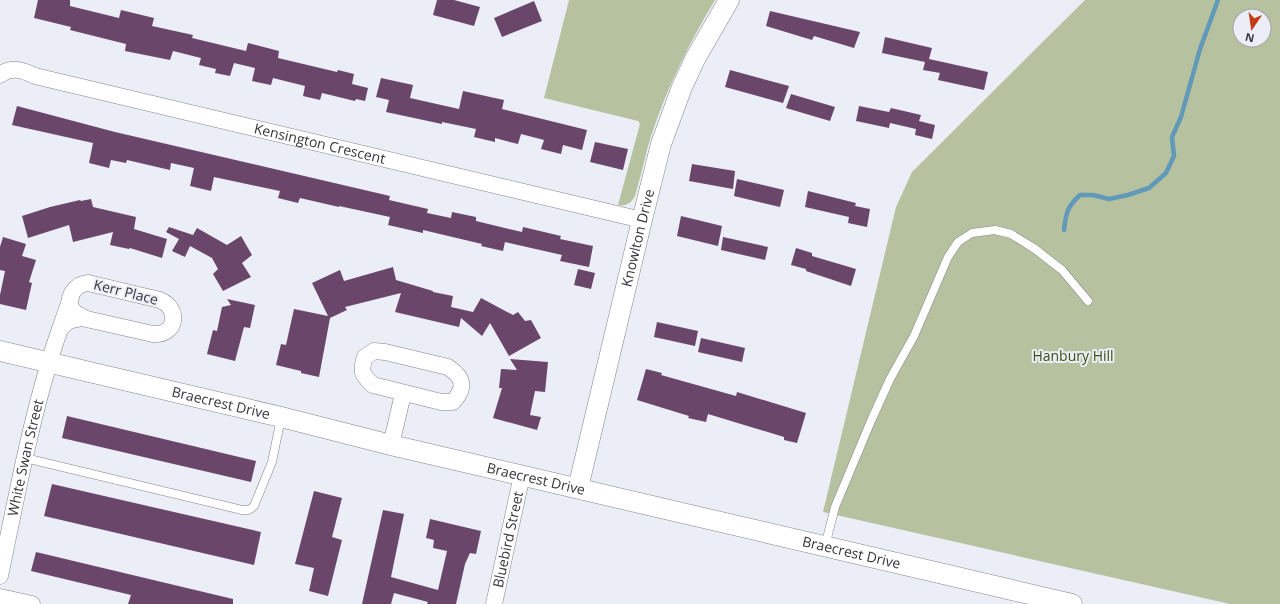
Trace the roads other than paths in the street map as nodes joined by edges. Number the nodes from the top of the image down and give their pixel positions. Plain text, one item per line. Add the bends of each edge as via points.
1 (730, 0) edge
2 (0, 75) edge
3 (642, 220) junction
4 (71, 297) junction
5 (1088, 301) dead end
6 (85, 318) junction
7 (60, 329) junction
8 (0, 351) edge
9 (49, 362) junction
10 (403, 394) junction
11 (281, 417) junction
12 (391, 445) junction
13 (25, 458) junction
14 (522, 475) junction
15 (578, 488) junction
16 (825, 547) junction
17 (0, 576) edge
18 (0, 597) edge
19 (32, 604) edge
20 (496, 604) edge
21 (1072, 604) edge

1 - 3 street, Knowlton Drive via 709,33 682,87 661,144
2 - 3 street, Kensington Crescent via 12,69 25,71 43,78
3 - 15 street, Knowlton Drive
4 - 6 street via 72,309
4 - 6 street, Kerr Place via 82,284 94,284 160,300 170,306 174,315 170,328 157,334
4 - 7 street, Kerr Place
5 - 16 lane via 1062,270 1011,234 995,230 972,233 958,242 948,257 914,336 871,420 835,507
6 - 7 street, Kerr Place via 68,320
7 - 9 street, Kerr Place
8 - 9 street, Braecrest Drive
9 - 11 street, Braecrest Drive
9 - 13 street, White Swan Street
10 - 10 street via 453,402 460,394 462,383 457,373 448,367 385,352 374,351 365,357 362,367 364,377 373,385
10 - 12 street
11 - 12 street, Braecrest Drive
11 - 13 lane via 272,462 254,506 249,510
12 - 14 street, Braecrest Drive
13 - 17 street, White Swan Street
14 - 15 street, Braecrest Drive
14 - 20 street, Bluebird Street
15 - 16 street, Braecrest Drive
16 - 21 street, Braecrest Drive
18 - 19 street

